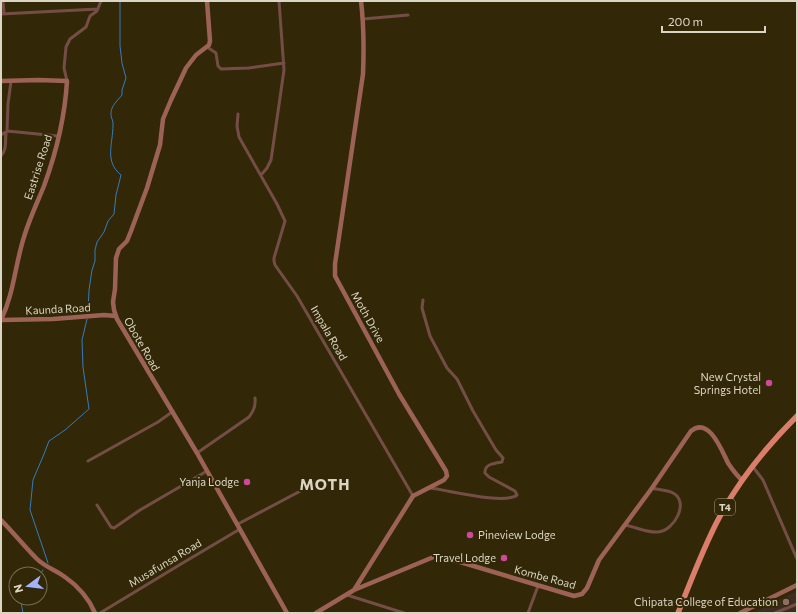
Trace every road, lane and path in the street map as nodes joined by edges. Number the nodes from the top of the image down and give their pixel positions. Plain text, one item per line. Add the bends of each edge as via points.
1 (3, 1) edge
2 (101, 1) edge
3 (207, 1) edge
4 (279, 1) edge
5 (361, 1) edge
6 (98, 9) junction
7 (2, 14) edge
8 (408, 15) dead end
9 (363, 19) junction
10 (207, 47) junction
11 (284, 63) junction
12 (1, 81) edge
13 (11, 81) junction
14 (67, 81) junction
15 (238, 114) dead end
16 (6, 132) junction
17 (1, 135) edge
18 (58, 136) junction
19 (1, 156) edge
20 (261, 175) junction
21 (423, 300) dead end
22 (116, 316) junction
23 (1, 320) edge
24 (255, 398) dead end
25 (172, 412) junction
26 (797, 416) edge
27 (197, 453) junction
28 (88, 461) dead end
29 (753, 467) junction
30 (207, 471) junction
31 (742, 480) junction
32 (308, 487) dead end
33 (428, 487) junction
34 (652, 488) junction
35 (413, 496) junction
36 (97, 505) dead end
37 (1, 520) edge
38 (238, 524) junction
39 (625, 525) junction
40 (240, 529) junction
41 (797, 559) edge
42 (797, 585) edge
43 (538, 586) junction
44 (354, 590) junction
45 (346, 595) junction
46 (797, 604) edge
47 (95, 613) edge
48 (100, 613) edge
49 (287, 613) edge
50 (316, 613) edge
51 (404, 613) edge
52 (528, 613) edge
53 (678, 613) edge
54 (740, 613) edge
55 (775, 613) edge

1 - 7 street
2 - 6 street
3 - 10 street via 210,41
4 - 11 street
5 - 9 street, Moth Drive
6 - 7 street
6 - 14 street via 90,16 86,27 70,39 66,47 64,68
8 - 9 street
9 - 33 street, Moth Drive via 363,74 335,276 446,471 446,478
10 - 11 street via 216,53 221,69
10 - 22 street, Obote Road via 196,55 186,68 171,100 146,188 127,241 116,258 113,302
11 - 20 street via 271,160
12 - 13 street
13 - 14 street
13 - 16 street
14 - 18 street, Eastrise Road
15 - 20 street, Impala Road via 239,137
16 - 17 street
16 - 18 street
16 - 19 street
18 - 23 street, Eastrise Road via 51,164 24,237 10,300
20 - 35 street, Impala Road via 285,221 274,258 275,265 297,296
21 - 33 street via 422,308 430,336 503,458 502,462 488,466 484,470 485,473 517,494 509,498 491,498
22 - 23 street, Kaunda Road
22 - 25 street, Obote Road
24 - 27 street via 255,407 249,417
25 - 27 street, Obote Road
25 - 28 street via 152,426
26 - 29 highway, T4
27 - 30 street, Obote Road
29 - 31 highway, T4
29 - 41 street via 763,480
30 - 36 street via 114,528
30 - 38 street, Obote Road
31 - 34 street, Kombe Road via 735,473 715,438 704,428 699,427 691,431
31 - 53 highway, T4 via 719,517 703,550
32 - 38 street
33 - 35 street, Moth Drive
34 - 39 street, Kombe Road
34 - 39 street via 677,496 680,514 672,526 658,533
35 - 44 street, Moth Drive
37 - 47 street via 37,559 81,591
38 - 40 street, Obote Road
39 - 43 street, Kombe Road via 599,560 582,594 574,596
40 - 48 street, Musafunsa Road
40 - 49 street, Obote Road
42 - 54 street
43 - 44 street, Kombe Road via 436,556
43 - 52 street
44 - 45 street, Kombe Road
45 - 50 street, Kombe Road
45 - 51 street
46 - 55 street

